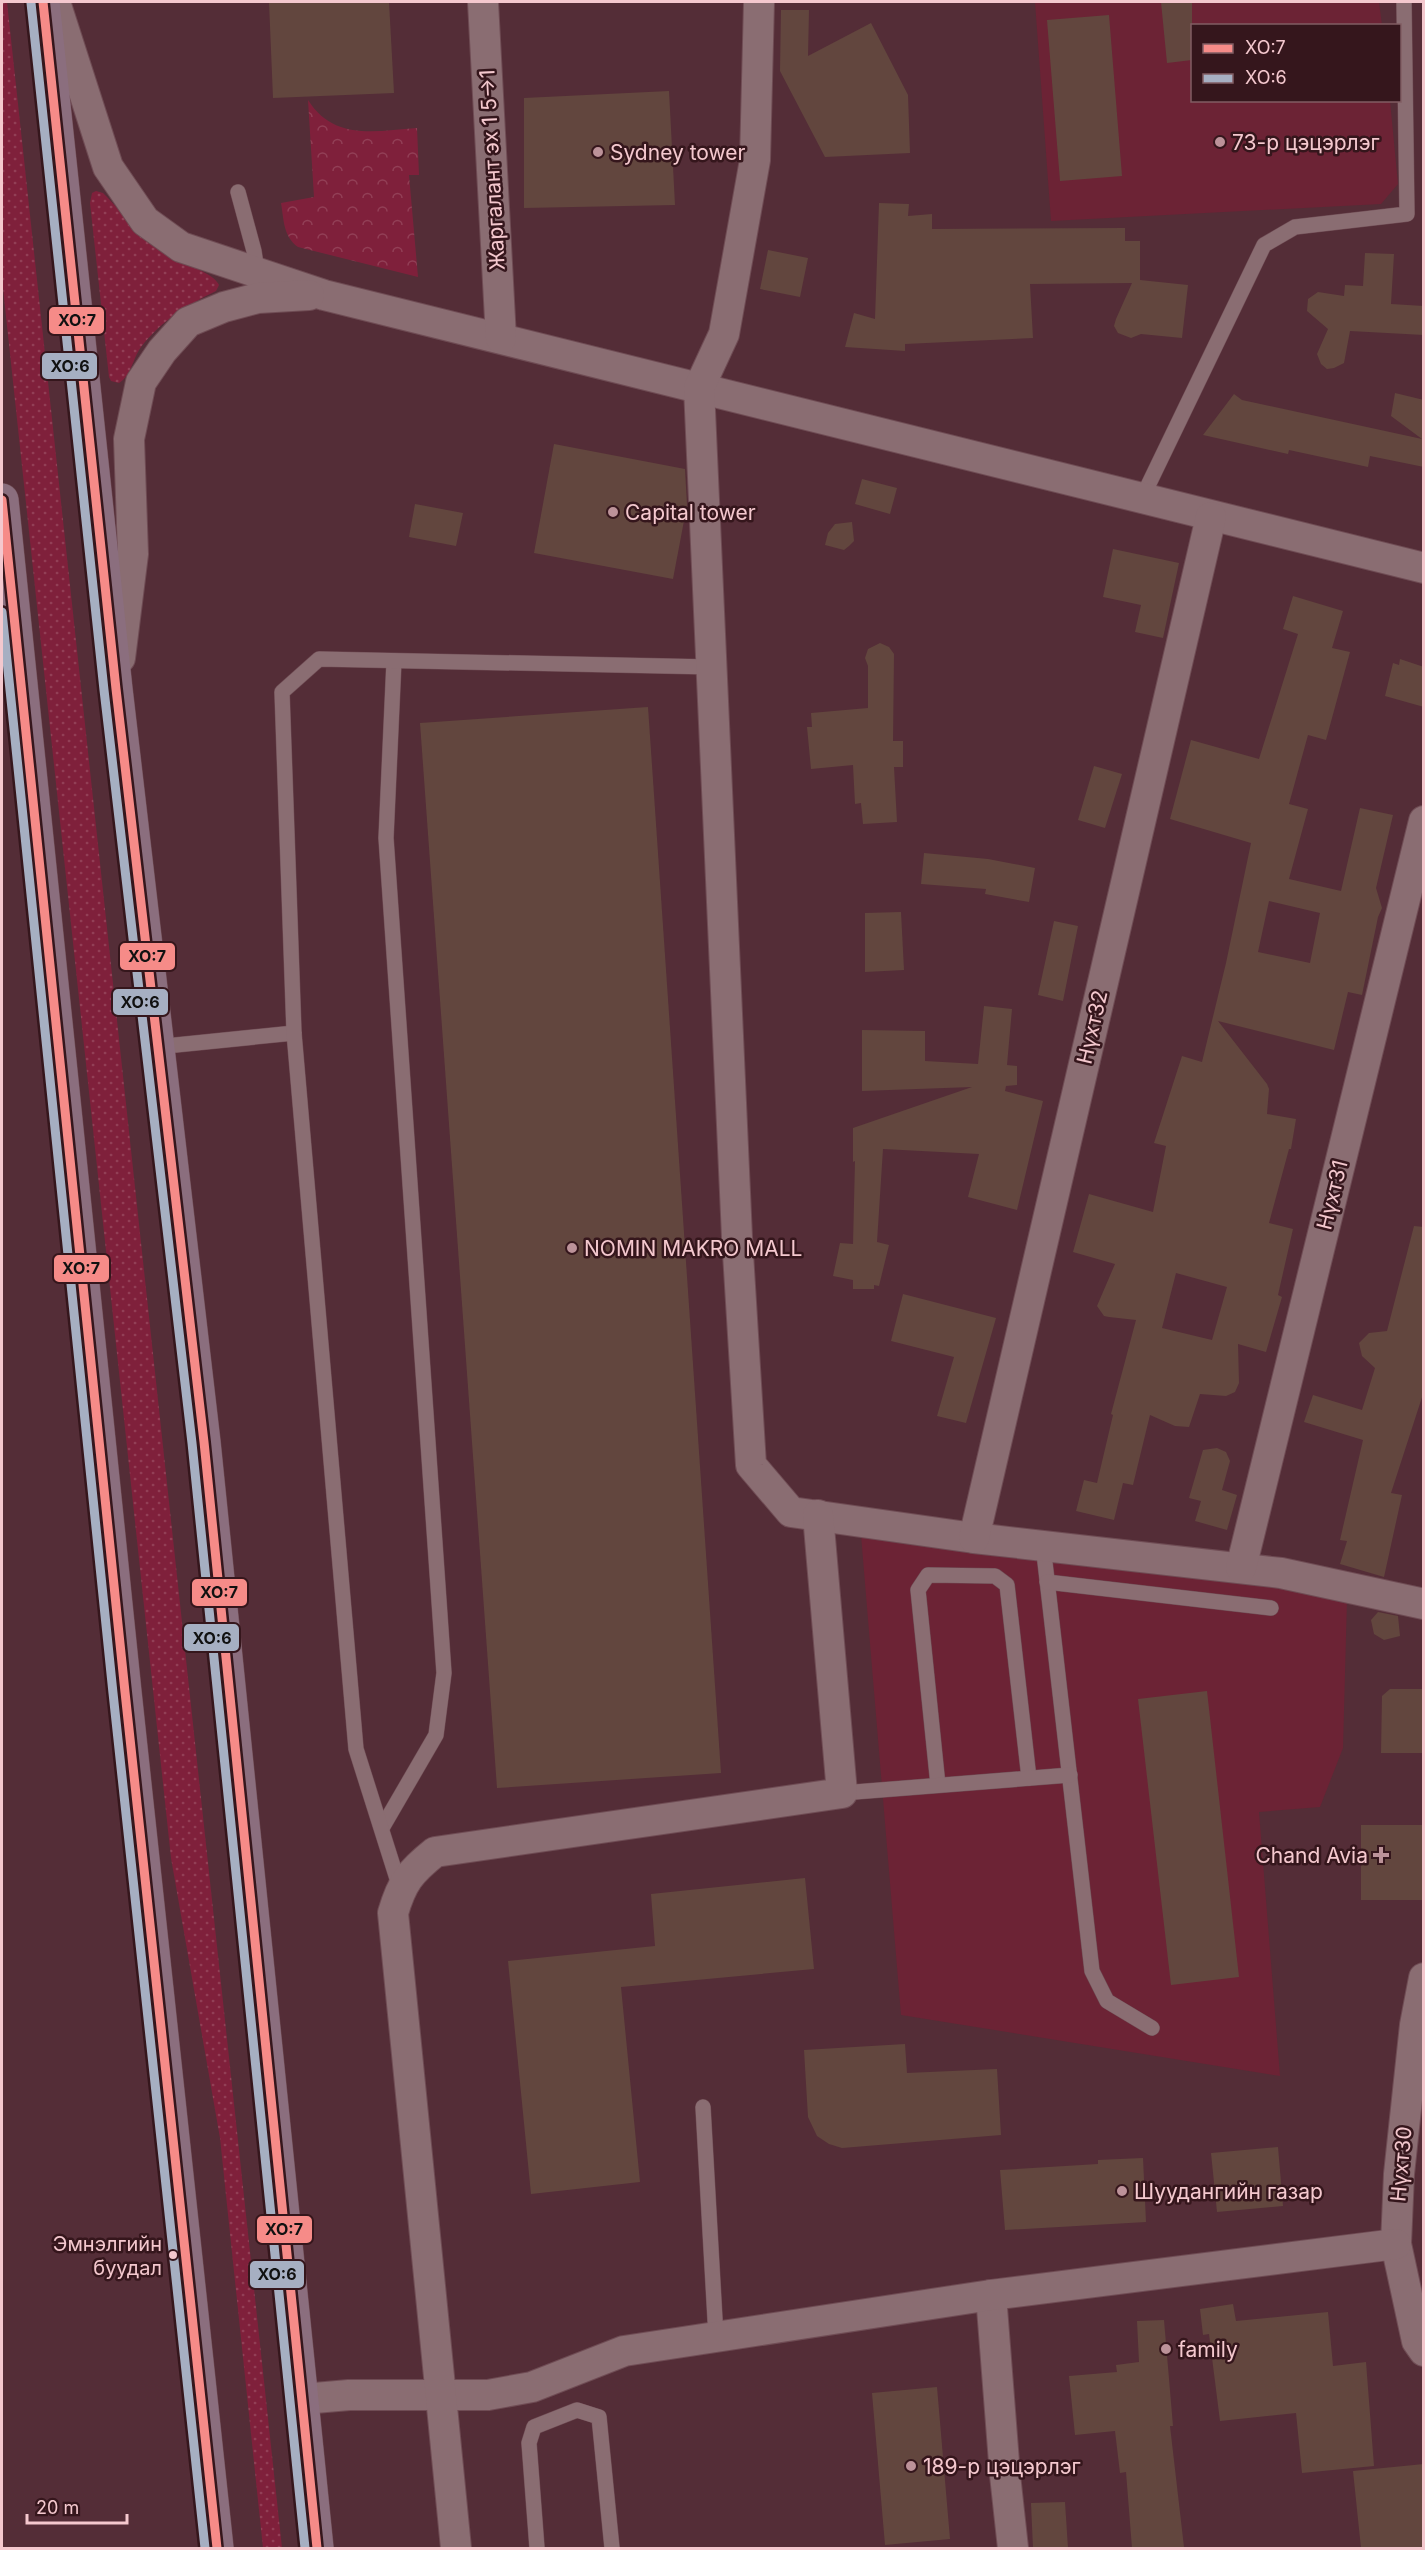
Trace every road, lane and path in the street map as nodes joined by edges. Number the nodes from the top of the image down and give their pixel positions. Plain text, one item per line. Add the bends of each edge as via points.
1 (43, 2) edge
2 (55, 2) edge
3 (483, 2) edge
4 (759, 2) edge
5 (1404, 2) edge
6 (238, 192) dead end
7 (258, 272) junction
8 (324, 295) junction
9 (501, 338) junction
10 (699, 388) junction
11 (1142, 498) junction
12 (2, 500) edge
13 (1211, 517) junction
14 (1424, 568) edge
15 (394, 661) junction
16 (712, 667) junction
17 (116, 689) junction
18 (1424, 821) edge
19 (294, 1033) junction
20 (156, 1047) junction
21 (818, 1515) junction
22 (974, 1538) junction
23 (1042, 1545) junction
24 (1241, 1569) junction
25 (1047, 1582) junction
26 (1424, 1604) edge
27 (1271, 1608) dead end
28 (1070, 1775) junction
29 (1029, 1778) junction
30 (938, 1785) junction
31 (842, 1793) junction
32 (381, 1828) junction
33 (400, 1888) junction
34 (1424, 1978) edge
35 (1152, 2028) dead end
36 (703, 2107) dead end
37 (1396, 2244) junction
38 (991, 2295) junction
39 (716, 2337) junction
40 (1424, 2351) edge
41 (439, 2396) junction
42 (303, 2399) junction
43 (217, 2548) edge
44 (317, 2548) edge
45 (456, 2548) edge
46 (537, 2548) edge
47 (612, 2548) edge
48 (1013, 2548) edge

1 - 17 highway
2 - 7 street via 108,167 145,221 182,247
3 - 9 street, Жаргалант эх 1 5→1
4 - 10 street via 755,160 724,334
5 - 11 lane via 1407,214 1295,227 1264,245
6 - 7 lane
7 - 8 street
8 - 9 street
8 - 17 street via 258,298 188,322 141,382 129,439 134,554
9 - 10 street
10 - 11 street
10 - 16 street
11 - 13 street
12 - 43 highway
13 - 14 street
13 - 22 street, Нүхт32
15 - 16 lane
15 - 19 lane via 319,659 282,692
15 - 32 lane via 386,838 444,1673 436,1735
16 - 21 street via 751,1465 791,1512
17 - 20 highway
18 - 24 street, Нүхт31
19 - 20 lane
19 - 32 lane via 356,1749
20 - 42 highway via 206,1466
21 - 22 street
21 - 31 street
22 - 23 street
23 - 24 street
23 - 25 lane
24 - 26 street via 1281,1573
25 - 27 lane
25 - 28 lane
28 - 29 lane
28 - 35 lane via 1092,1971 1107,2001
29 - 30 lane
29 - 30 lane via 1007,1585 995,1576 928,1575 918,1590
30 - 31 lane
31 - 33 street via 435,1852
32 - 33 lane
33 - 41 street via 393,1913
34 - 37 street, Нүхт30 via 1414,2025
36 - 39 lane
37 - 38 street
37 - 40 street, Нүхт30 via 1418,2341
38 - 39 street
38 - 48 street
39 - 41 street via 624,2351 532,2386 488,2395
41 - 42 street
41 - 45 street
42 - 44 highway
46 - 47 lane via 529,2443 534,2427 577,2410 599,2418

